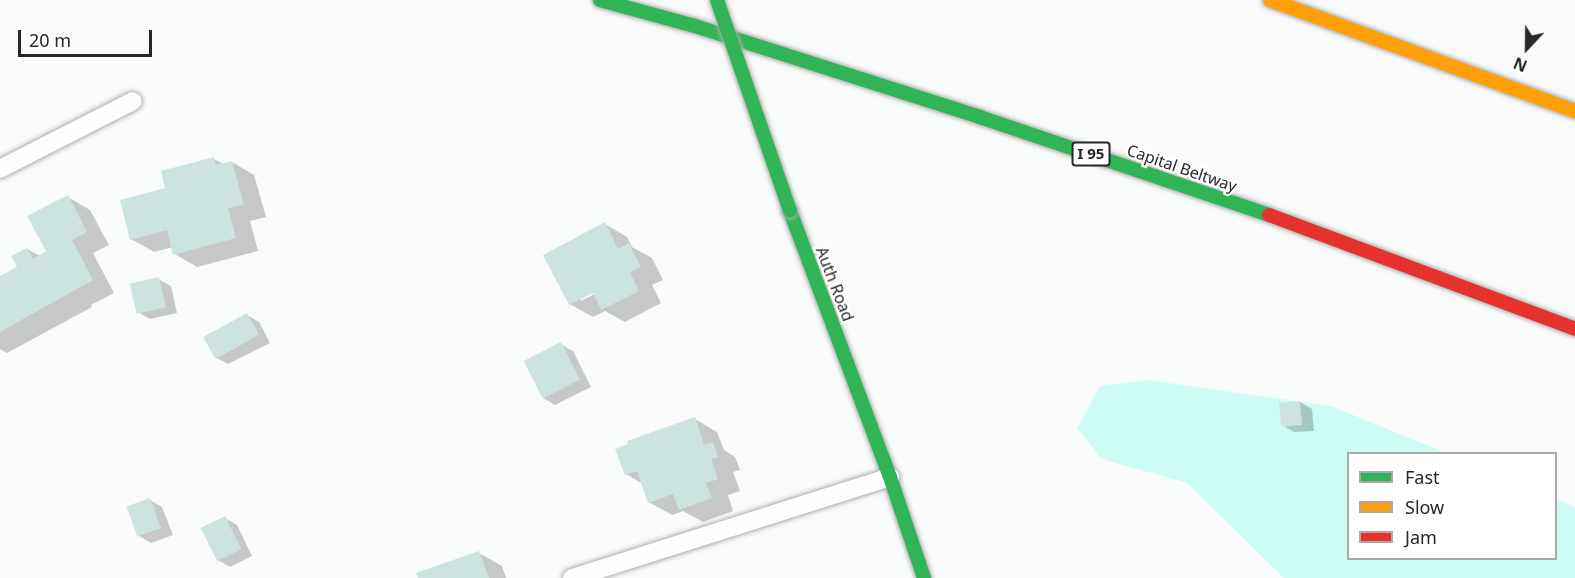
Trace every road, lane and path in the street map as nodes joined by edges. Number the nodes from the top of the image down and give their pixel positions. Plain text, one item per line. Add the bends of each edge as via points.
1 (600, 0) edge
2 (717, 0) edge
3 (1270, 0) edge
4 (133, 101) dead end
5 (1575, 111) edge
6 (0, 169) edge
7 (1575, 329) edge
8 (890, 477) junction
9 (572, 578) edge
10 (924, 578) edge

1 - 7 main road, Capital Beltway / I 95 via 695,26 991,120 1320,232
2 - 8 main road, Auth Road, bridge via 790,211
3 - 5 main road
4 - 6 lane
8 - 9 lane
8 - 10 main road, Auth Road

